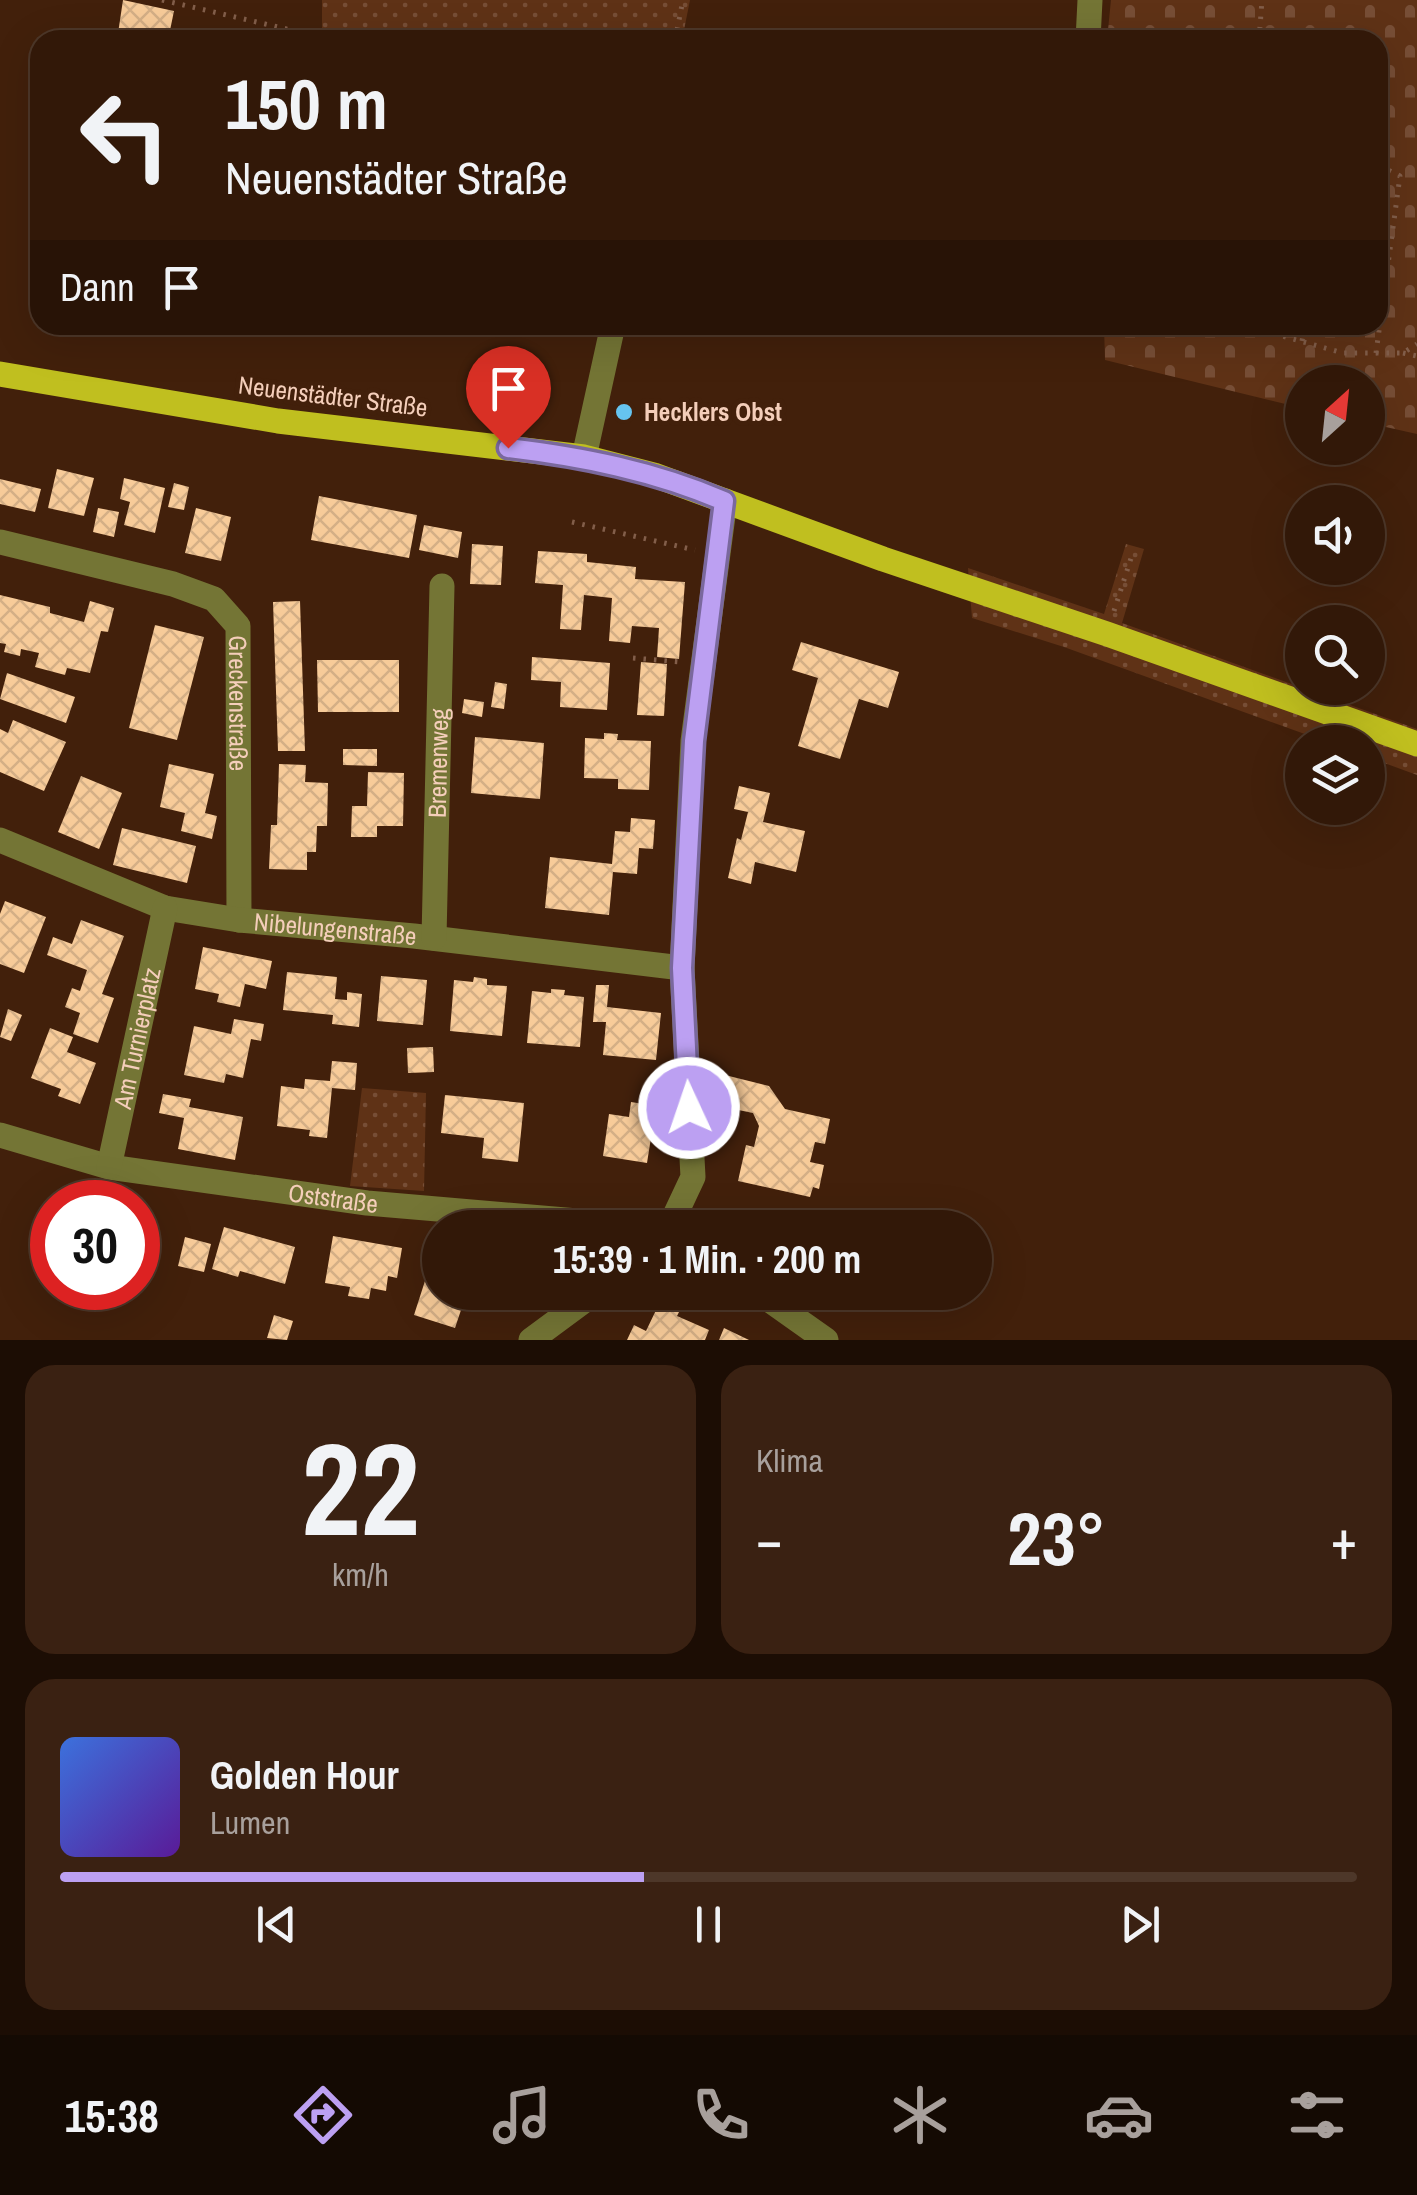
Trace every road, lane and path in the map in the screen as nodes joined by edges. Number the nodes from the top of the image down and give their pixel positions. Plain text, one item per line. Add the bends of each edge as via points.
1 (162, 0) edge
2 (682, 0) edge
3 (1090, 0) edge
4 (1262, 0) edge
5 (291, 30) edge
6 (676, 30) edge
7 (1088, 30) edge
8 (1259, 30) edge
9 (1388, 170) edge
10 (1388, 264) edge
11 (611, 335) edge
12 (1280, 335) edge
13 (1303, 335) edge
14 (1378, 335) edge
15 (1302, 341) junction
16 (1417, 344) edge
17 (1376, 353) junction
18 (1402, 353) junction
19 (1417, 356) edge
20 (0, 374) edge
21 (584, 457) junction
22 (724, 501) junction
23 (572, 522) dead end
24 (0, 542) edge
25 (1133, 552) dead end
26 (718, 555) junction
27 (442, 586) dead end
28 (1108, 634) junction
29 (633, 658) dead end
30 (703, 664) junction
31 (1417, 744) edge
32 (0, 840) edge
33 (165, 908) junction
34 (239, 920) junction
35 (434, 938) junction
36 (682, 968) junction
37 (0, 1135) edge
38 (108, 1167) junction
39 (440, 1210) edge
40 (679, 1210) edge
41 (572, 1310) edge
42 (784, 1310) edge
43 (531, 1340) edge
44 (826, 1340) edge

1 - 5 path
2 - 6 path
3 - 7 street
4 - 8 path
9 - 10 path via 1400,176
11 - 21 street
12 - 15 path
13 - 15 path
14 - 17 path
15 - 17 path via 1343,353
16 - 18 path
17 - 18 path
18 - 19 path
20 - 21 main road, Neuenstädter Straße via 278,421
21 - 22 main road, Neuenstädter Straße
22 - 26 street, Oststraße
22 - 28 main road, Neuenstädter Straße
23 - 26 path
24 - 34 street, Greckenstraße via 186,589 214,599 238,626
25 - 28 path
26 - 30 street, Oststraße
27 - 35 street, Bremenweg
28 - 31 main road, Neuenstädter Straße
29 - 30 path
30 - 36 street, Oststraße
32 - 33 street, Nibelungenstraße
33 - 34 street, Nibelungenstraße
33 - 38 street, Am Turnierplatz
34 - 35 street, Nibelungenstraße
35 - 36 street, Nibelungenstraße
36 - 40 street, Oststraße via 692,1178
37 - 38 street, Oststraße
38 - 39 street, Oststraße
41 - 43 street
42 - 44 street

